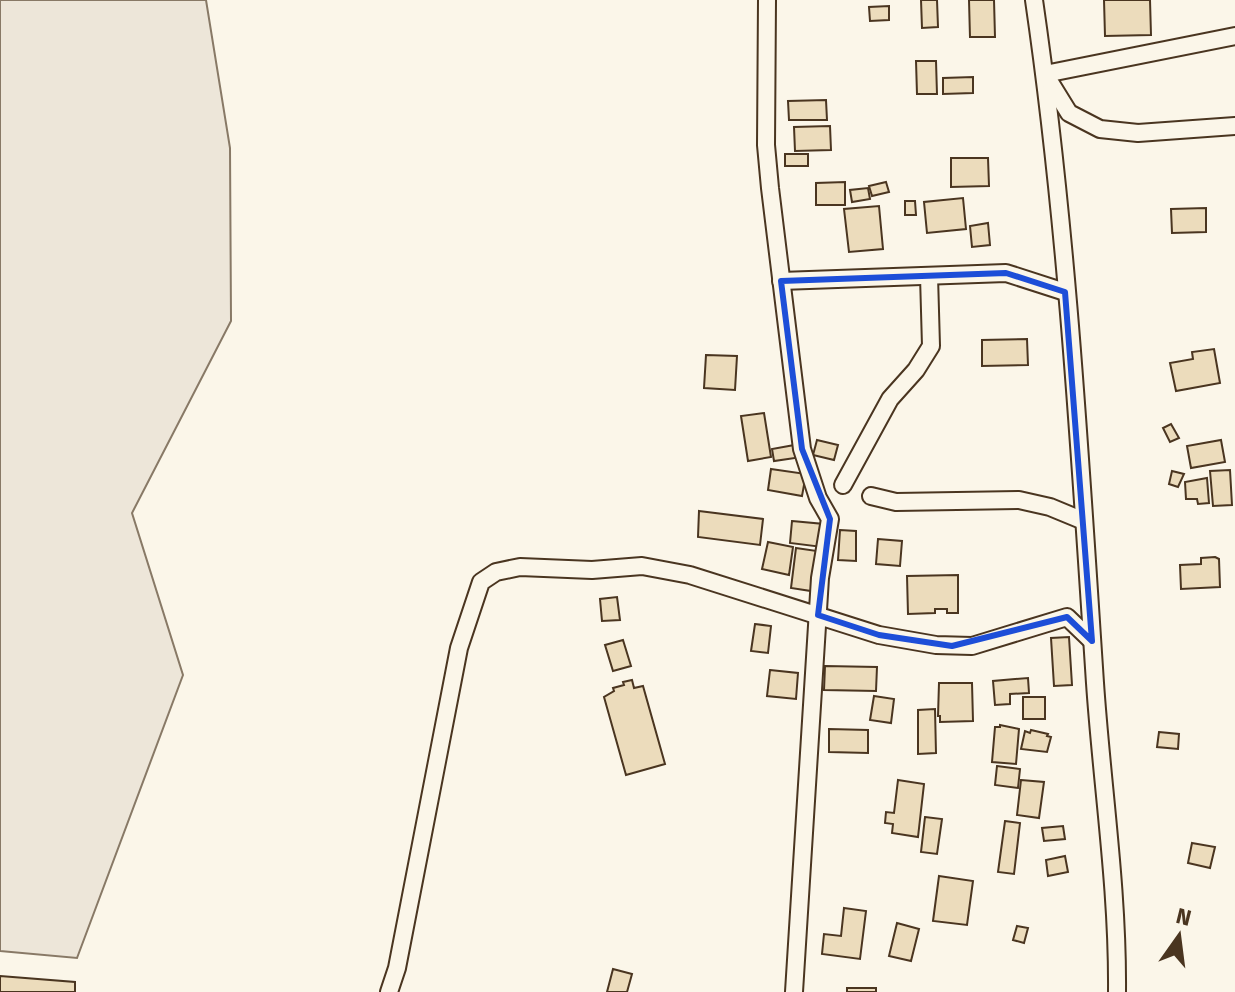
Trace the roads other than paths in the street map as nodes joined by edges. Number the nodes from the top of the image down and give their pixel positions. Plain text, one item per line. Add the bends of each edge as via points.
1 (767, 0) edge
2 (1034, 0) edge
3 (1235, 36) edge
4 (1045, 74) junction
5 (1235, 126) edge
6 (929, 276) junction
7 (781, 281) junction
8 (1065, 292) junction
9 (843, 485) dead end
10 (871, 496) dead end
11 (1084, 521) junction
12 (818, 615) junction
13 (1092, 641) junction
14 (389, 992) edge
15 (794, 992) edge
16 (1117, 992) edge

1 - 7 street via 766,145
2 - 4 street
3 - 4 street
4 - 5 street via 1069,113 1100,129 1138,133
4 - 8 street
6 - 7 street
6 - 8 street via 1015,273
6 - 9 street via 931,346 890,399
7 - 12 street via 802,449 830,519
8 - 11 street
10 - 11 street via 896,502 1019,500
11 - 13 street
12 - 13 street via 879,635 952,646 972,646 1067,617
12 - 14 street via 690,575 642,566 520,567 481,582 459,648
12 - 15 street
13 - 16 street

